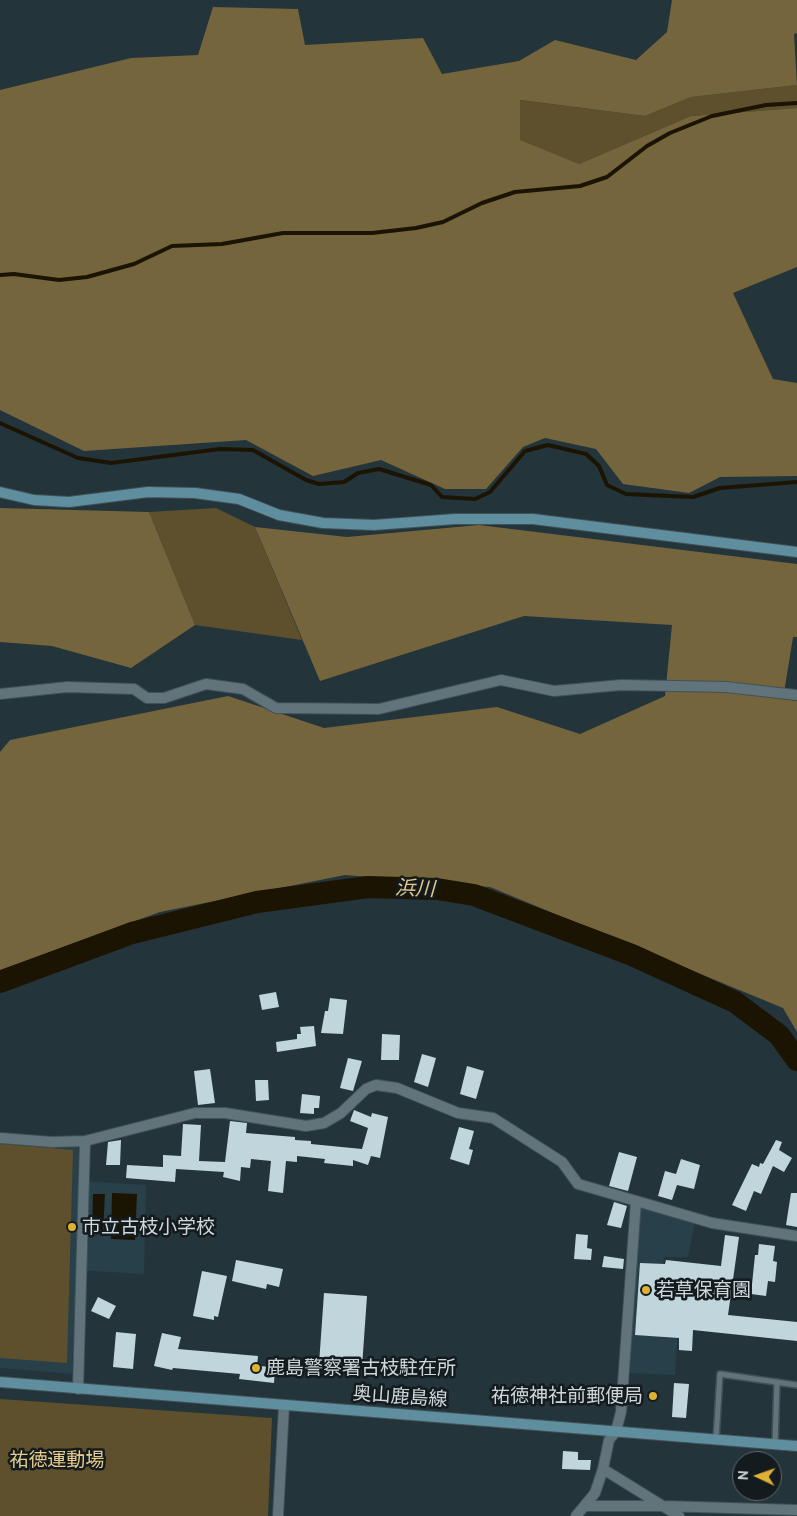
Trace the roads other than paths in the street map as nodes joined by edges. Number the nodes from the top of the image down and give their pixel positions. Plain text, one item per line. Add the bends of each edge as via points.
1 (0, 492) edge
2 (797, 552) edge
3 (0, 694) edge
4 (797, 695) edge
5 (0, 1138) edge
6 (85, 1141) junction
7 (636, 1201) junction
8 (797, 1236) edge
9 (0, 1382) edge
10 (778, 1382) junction
11 (797, 1385) edge
12 (78, 1389) junction
13 (284, 1406) junction
14 (616, 1431) junction
15 (716, 1440) junction
16 (775, 1444) junction
17 (797, 1446) edge
18 (603, 1469) junction
19 (585, 1506) junction
20 (664, 1506) junction
21 (797, 1510) edge
22 (278, 1516) edge
23 (576, 1516) edge
24 (679, 1516) edge

1 - 2 main road via 34,500 69,502 148,492 195,493 239,499 280,515 323,523 533,519
3 - 4 street via 67,687 134,689 147,698 164,698 206,684 243,689 276,708 378,709 501,680 554,691 640,685 726,687
5 - 6 street
6 - 7 street via 195,1113 225,1113 306,1126 324,1123 341,1113 366,1089 376,1085 397,1088 458,1113 492,1118 562,1162 578,1184
6 - 12 street
7 - 8 street via 712,1223
7 - 14 street via 621,1412
9 - 12 main road, 奥山鹿島線
10 - 11 lane
10 - 15 lane via 720,1374
10 - 16 lane
12 - 13 main road, 奥山鹿島線
13 - 14 main road, 奥山鹿島線
13 - 22 street
14 - 15 main road, 奥山鹿島線
14 - 18 street via 609,1440
15 - 16 main road, 奥山鹿島線
16 - 17 main road, 奥山鹿島線
18 - 19 street via 595,1493
18 - 20 street
19 - 20 street
19 - 23 street
20 - 21 street
20 - 24 street

